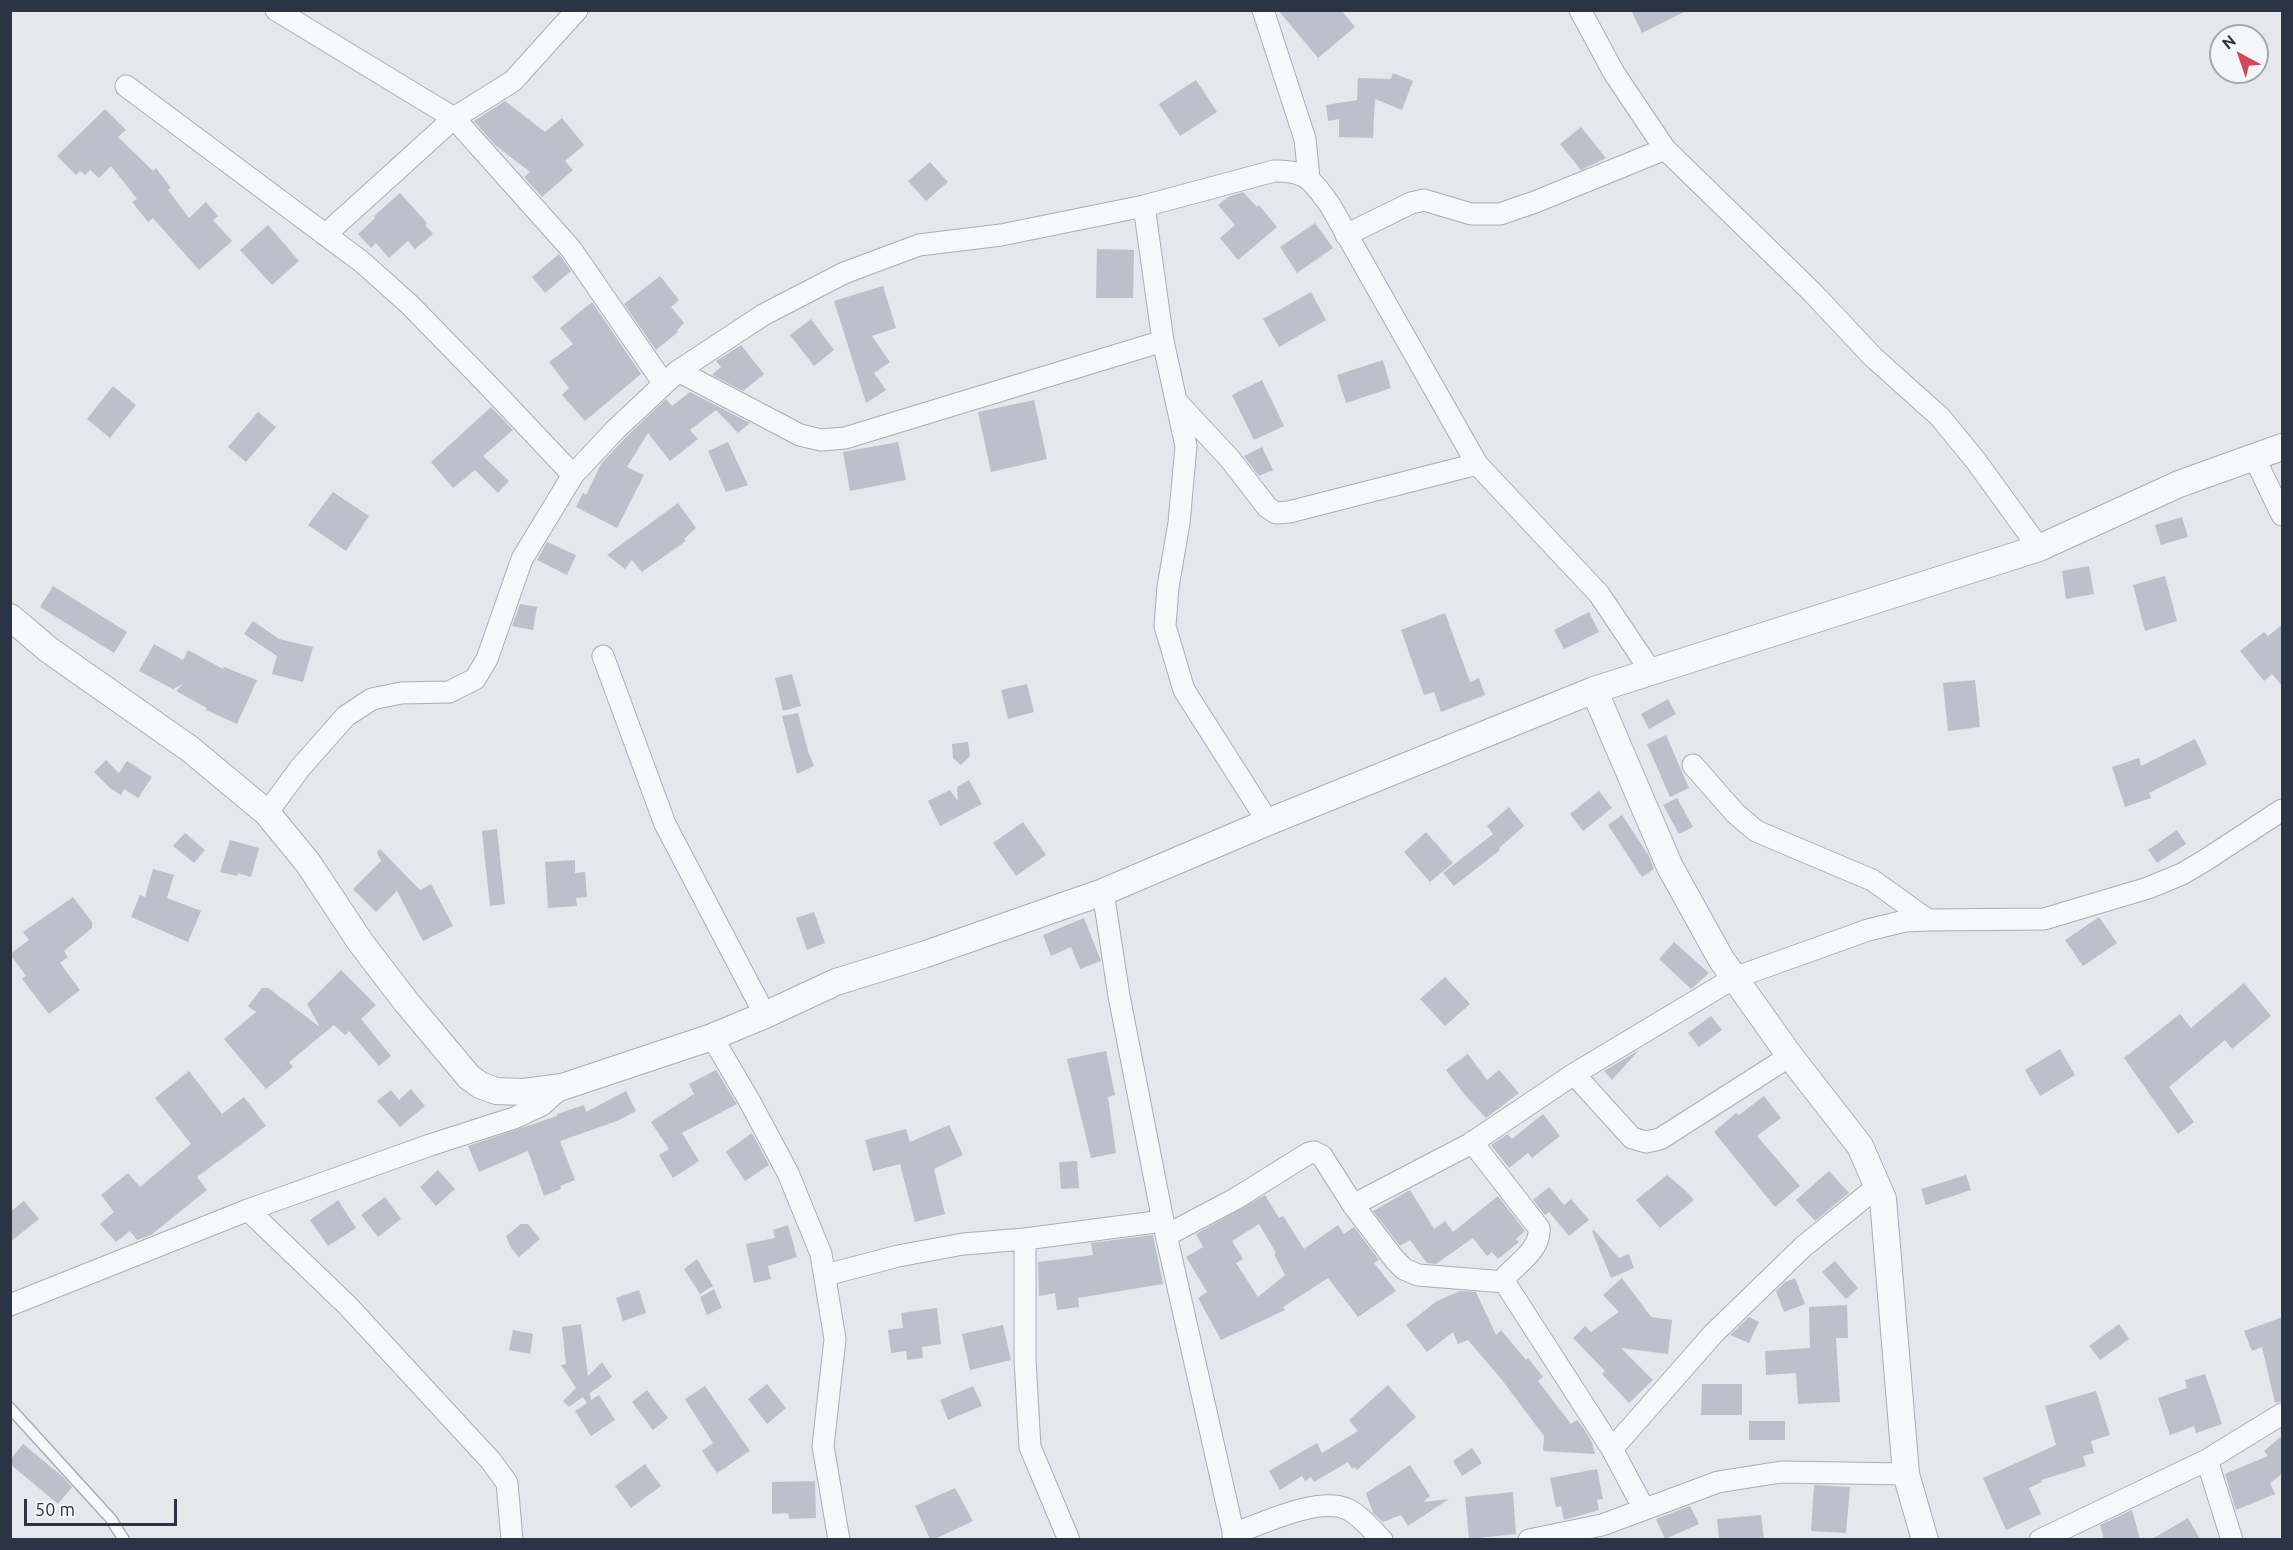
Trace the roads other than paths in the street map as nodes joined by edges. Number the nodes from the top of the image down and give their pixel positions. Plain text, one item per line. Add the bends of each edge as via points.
1 (276, 10) edge
2 (577, 10) edge
3 (1263, 10) edge
4 (1580, 10) edge
5 (126, 86) dead end
6 (454, 118) junction
7 (1665, 149) junction
8 (1309, 177) junction
9 (1144, 206) junction
10 (325, 235) junction
11 (1346, 235) junction
12 (1163, 341) junction
13 (671, 377) junction
14 (1176, 402) junction
15 (2283, 447) edge
16 (2254, 457) junction
17 (1478, 464) junction
18 (573, 475) junction
19 (2283, 514) edge
20 (2039, 548) junction
21 (10, 617) edge
22 (603, 656) dead end
23 (1652, 673) junction
24 (1594, 690) junction
25 (1693, 765) dead end
26 (2283, 810) edge
27 (267, 813) junction
28 (1268, 822) junction
29 (1103, 892) junction
30 (1928, 920) junction
31 (1734, 978) junction
32 (765, 1016) junction
33 (712, 1036) junction
34 (1790, 1056) junction
35 (1574, 1074) junction
36 (562, 1086) junction
37 (1472, 1142) junction
38 (1877, 1187) junction
39 (1353, 1205) junction
40 (248, 1210) junction
41 (1165, 1228) junction
42 (1025, 1239) junction
43 (826, 1275) junction
44 (1505, 1282) junction
45 (10, 1305) edge
46 (10, 1408) edge
47 (2283, 1414) edge
48 (1612, 1449) junction
49 (2207, 1460) junction
50 (1906, 1474) junction
51 (1644, 1509) junction
52 (1234, 1537) edge
53 (124, 1539) edge
54 (512, 1539) edge
55 (839, 1539) edge
56 (1069, 1539) edge
57 (1382, 1539) edge
58 (1529, 1539) edge
59 (1924, 1539) edge
60 (2040, 1539) edge
61 (2232, 1539) edge

1 - 6 street
2 - 6 street via 513,81
3 - 8 street via 1305,139
4 - 7 street via 1614,73
5 - 10 street
6 - 10 street
6 - 13 street via 571,249
7 - 11 street via 1500,214 1471,214 1424,200
7 - 20 street via 1873,357 1940,417
8 - 9 street via 1292,170 1274,171
8 - 11 street
9 - 12 street
9 - 13 street via 1001,235 919,245 844,273 763,315
10 - 18 street via 410,305
11 - 17 street
12 - 13 street via 845,438 821,440 800,435
12 - 14 street
13 - 18 street
14 - 17 street via 1276,513
14 - 28 street via 1186,446 1165,626 1184,690
15 - 16 street
16 - 19 street
16 - 20 street via 2180,484
17 - 23 street via 1599,594
18 - 27 street via 522,559 487,659 475,679 449,692 401,693 372,699 346,716
20 - 23 street
21 - 27 street via 49,650 190,749
22 - 32 street via 665,824
23 - 24 street
24 - 28 street
24 - 31 street via 1670,867
25 - 30 street via 1756,831 1872,880
26 - 30 street via 2182,874 2148,888 2044,918
27 - 36 street via 309,863 361,943 469,1077 496,1091 524,1092
28 - 29 street
29 - 32 street via 836,982
29 - 41 street via 1119,996
30 - 31 street via 1868,930
31 - 34 street
31 - 35 street
32 - 33 street
33 - 36 street
33 - 43 street via 788,1173
34 - 35 street via 1660,1139 1646,1142 1632,1138
34 - 38 street via 1860,1146
35 - 37 street
36 - 40 street via 542,1105 514,1118
37 - 39 street
37 - 44 street via 1539,1228 1537,1245
38 - 48 street via 1804,1246 1714,1334
38 - 50 street via 1888,1246
39 - 41 street via 1322,1156 1314,1152 1235,1199
39 - 44 street via 1404,1269 1418,1275
40 - 45 street
40 - 54 street via 348,1306 491,1461 507,1483
41 - 42 street
41 - 52 street
42 - 43 street via 963,1244
42 - 56 street via 1030,1447
43 - 55 street via 835,1339 824,1446
44 - 48 street
46 - 53 lane via 111,1519
47 - 49 street
48 - 51 street
49 - 60 street
49 - 61 street
50 - 51 street via 1781,1472 1718,1482
50 - 59 street
51 - 58 street via 1602,1525
52 - 57 street via 1312,1507 1333,1505 1348,1509

